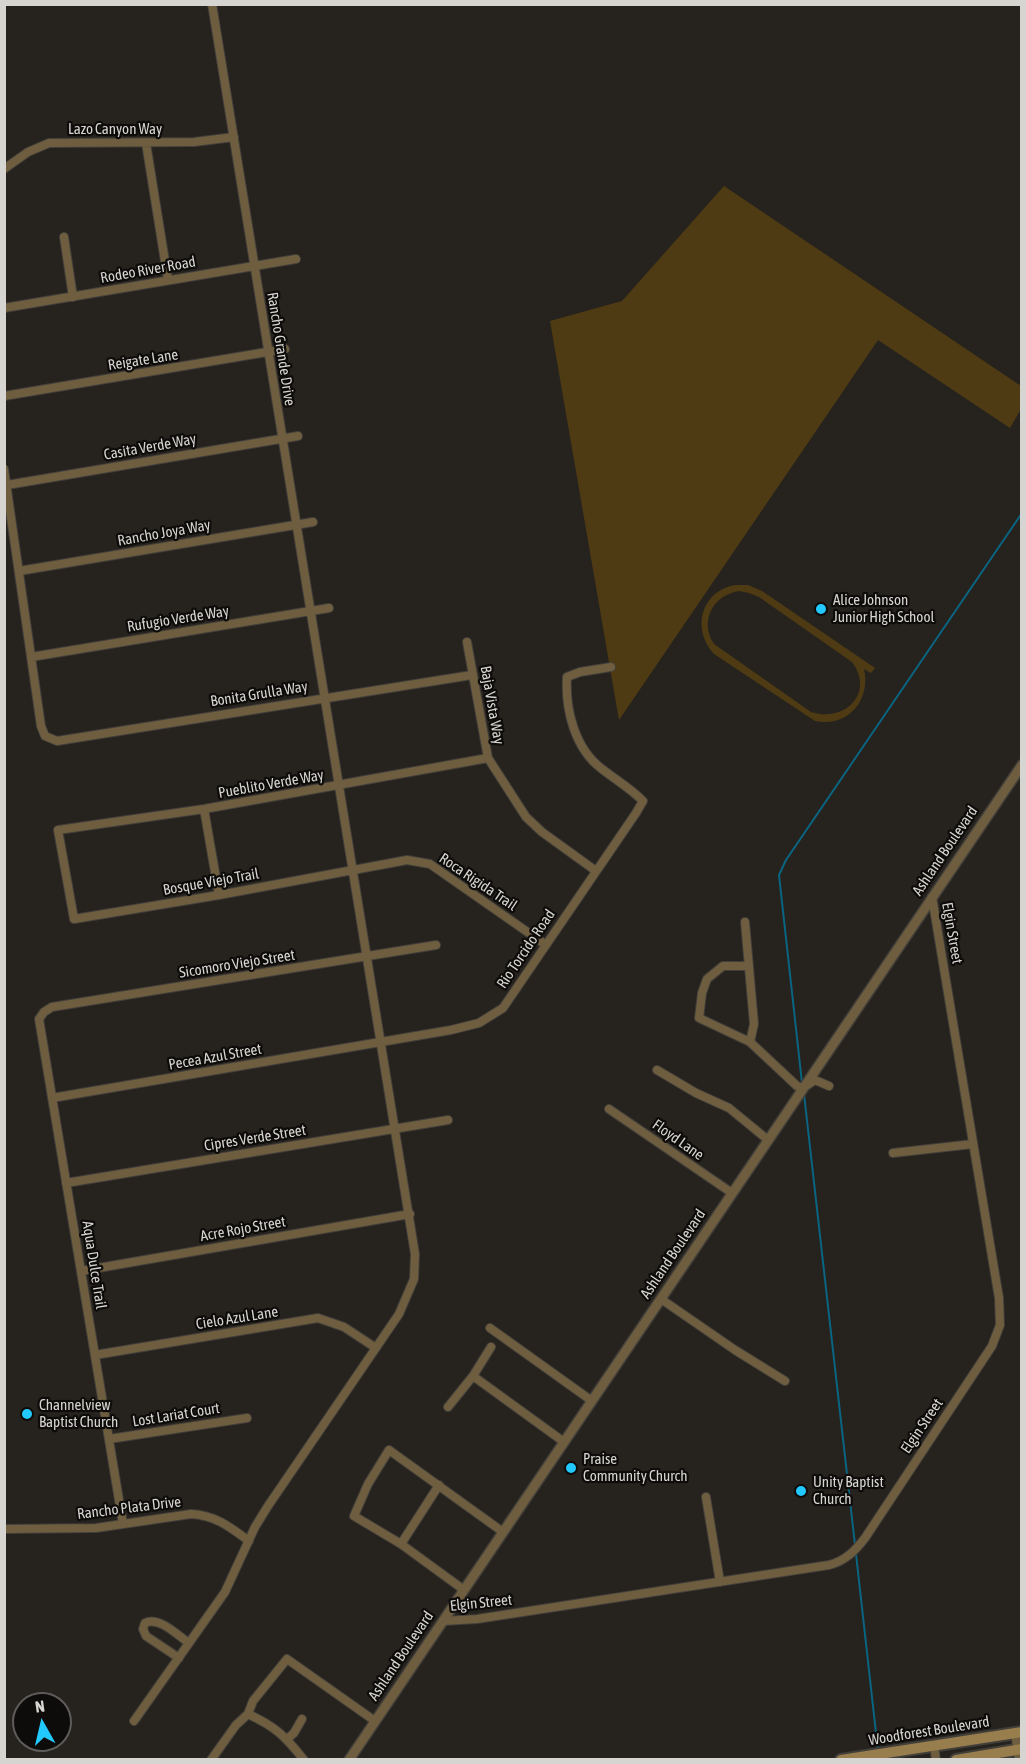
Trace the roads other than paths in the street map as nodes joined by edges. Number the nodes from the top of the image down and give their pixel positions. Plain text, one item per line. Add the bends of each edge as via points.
1 (212, 4) edge
2 (234, 137) junction
3 (146, 143) junction
4 (4, 169) edge
5 (63, 237) dead end
6 (296, 258) dead end
7 (254, 266) junction
8 (168, 280) junction
9 (73, 297) junction
10 (4, 308) edge
11 (285, 349) dead end
12 (268, 352) junction
13 (4, 396) edge
14 (298, 436) dead end
15 (282, 438) junction
16 (4, 469) edge
17 (7, 485) junction
18 (313, 522) dead end
19 (296, 525) junction
20 (19, 571) junction
21 (329, 608) dead end
22 (310, 611) junction
23 (467, 642) dead end
24 (32, 657) junction
25 (611, 667) dead end
26 (472, 675) junction
27 (325, 697) junction
28 (488, 758) junction
29 (1022, 765) edge
30 (339, 786) junction
31 (204, 809) junction
32 (353, 870) junction
33 (596, 871) junction
34 (219, 895) junction
35 (932, 897) junction
36 (74, 919) joint
37 (746, 922) dead end
38 (436, 945) dead end
39 (546, 945) junction
40 (368, 957) junction
41 (749, 966) junction
42 (44, 1012) joint
43 (382, 1042) junction
44 (750, 1042) junction
45 (657, 1070) dead end
46 (829, 1086) dead end
47 (803, 1089) junction
48 (52, 1098) junction
49 (609, 1109) dead end
50 (448, 1120) dead end
51 (396, 1129) junction
52 (768, 1140) junction
53 (973, 1144) junction
54 (893, 1153) dead end
55 (66, 1183) junction
56 (732, 1193) junction
57 (410, 1214) junction
58 (81, 1271) junction
59 (661, 1299) junction
60 (490, 1328) dead end
61 (491, 1347) dead end
62 (376, 1348) junction
63 (95, 1355) junction
64 (473, 1376) junction
65 (785, 1381) dead end
66 (592, 1401) junction
67 (448, 1407) dead end
68 (247, 1418) dead end
69 (109, 1439) junction
70 (564, 1442) junction
71 (439, 1485) junction
72 (706, 1497) dead end
73 (123, 1524) junction
74 (4, 1529) edge
75 (503, 1532) junction
76 (249, 1540) junction
77 (401, 1544) junction
78 (720, 1582) junction
79 (464, 1590) junction
80 (443, 1621) junction
81 (189, 1643) junction
82 (179, 1658) junction
83 (248, 1714) junction
84 (302, 1719) dead end
85 (134, 1721) dead end
86 (375, 1721) junction
87 (1018, 1732) edge
88 (287, 1739) junction
89 (934, 1745) junction
90 (1020, 1753) edge
91 (211, 1760) edge
92 (304, 1760) edge
93 (350, 1760) edge
94 (841, 1760) edge
95 (936, 1760) edge
96 (956, 1760) edge

1 - 2 street, Rancho Grande Drive
2 - 3 street, Lazo Canyon Way
2 - 7 street, Rancho Grande Drive
3 - 4 street, Lazo Canyon Way via 49,143
3 - 8 street
5 - 9 street
6 - 7 street, Rodeo River Road
7 - 8 street, Rodeo River Road
7 - 12 street, Rancho Grande Drive
8 - 9 street, Rodeo River Road
9 - 10 street, Rodeo River Road
11 - 12 street, Reigate Lane
12 - 13 street, Reigate Lane
12 - 15 street, Rancho Grande Drive
14 - 15 street, Casita Verde Way
15 - 17 street, Casita Verde Way
15 - 19 street, Rancho Grande Drive
16 - 17 street
17 - 20 street
18 - 19 street, Rancho Joya Way
19 - 20 street, Rancho Joya Way
19 - 22 street, Rancho Grande Drive
20 - 24 street
21 - 22 street, Rufugio Verde Way
22 - 24 street, Rufugio Verde Way
22 - 27 street, Rancho Grande Drive
23 - 26 street, Baja Vista Way
24 - 27 street, Bonita Grulla Way via 42,726 45,736 57,741
25 - 33 street, Rio Torcido Road via 567,677 566,689 571,718 584,750 594,763 643,801
26 - 27 street, Bonita Grulla Way
26 - 28 street, Baja Vista Way
27 - 30 street, Rancho Grande Drive
28 - 30 street, Pueblito Verde Way
28 - 33 street, Baja Vista Way via 526,817
29 - 35 street, Ashland Boulevard
30 - 31 street, Pueblito Verde Way
30 - 32 street, Rancho Grande Drive
31 - 34 street
31 - 36 street, Pueblito Verde Way via 58,830
32 - 34 street, Bosque Viejo Trail
32 - 39 street, Roca Rigida Trail via 406,860 430,864
32 - 40 street, Rancho Grande Drive
33 - 39 street, Rio Torcido Road
34 - 36 street, Bosque Viejo Trail
35 - 47 street, Ashland Boulevard
35 - 53 street, Elgin Street
37 - 41 street
38 - 40 street, Sicomoro Viejo Street
39 - 43 street, Rio Torcido Road via 503,1008 479,1023
40 - 42 street, Sicomoro Viejo Street via 51,1007
40 - 43 street, Rancho Grande Drive
41 - 44 street via 754,1023
41 - 44 street via 723,966 707,979 699,1018
42 - 48 street, Aqua Dulce Trail via 39,1019
43 - 48 street, Pecea Azul Street
43 - 51 street, Rancho Grande Drive
44 - 47 street
45 - 52 street via 729,1108
46 - 47 street via 815,1080
47 - 52 street, Ashland Boulevard
48 - 55 street, Aqua Dulce Trail
49 - 56 street, Floyd Lane
50 - 51 street, Cipres Verde Street
51 - 55 street, Cipres Verde Street
51 - 57 street, Rancho Grande Drive
52 - 56 street, Ashland Boulevard
53 - 54 street
53 - 78 street, Elgin Street via 999,1298 1000,1325 992,1346 849,1557 839,1563
55 - 58 street, Aqua Dulce Trail
56 - 59 street, Ashland Boulevard
57 - 58 street, Acre Rojo Street
57 - 62 street, Rancho Grande Drive via 414,1279 399,1314
58 - 63 street, Aqua Dulce Trail
59 - 65 street
59 - 66 street, Ashland Boulevard
60 - 66 street
61 - 64 street
62 - 63 street, Cielo Azul Lane via 344,1327 318,1318
62 - 76 street, Rancho Grande Drive
63 - 69 street, Aqua Dulce Trail
64 - 67 street
64 - 70 street
66 - 70 street, Ashland Boulevard
68 - 69 street, Lost Lariat Court
69 - 73 street, Aqua Dulce Trail
70 - 75 street, Ashland Boulevard
71 - 75 street
71 - 77 street
71 - 77 street via 389,1450 354,1516
72 - 78 street
73 - 74 street, Rancho Plata Drive via 61,1530
73 - 76 street, Rancho Plata Drive via 202,1515 224,1523
75 - 79 street, Ashland Boulevard
76 - 81 street, Rancho Grande Drive via 225,1592
77 - 79 street
78 - 80 street, Elgin Street
79 - 80 street, Ashland Boulevard
80 - 86 street, Ashland Boulevard
81 - 82 street, Rancho Grande Drive
81 - 82 street via 159,1622 145,1623 146,1636
82 - 85 street, Rancho Grande Drive
83 - 86 street via 287,1659
83 - 88 street via 270,1724
83 - 91 street
84 - 88 street
86 - 93 street, Ashland Boulevard
87 - 89 main road, Woodforest Boulevard
87 - 90 street
88 - 92 street
89 - 94 main road, Woodforest Boulevard
89 - 95 street
90 - 96 main road

